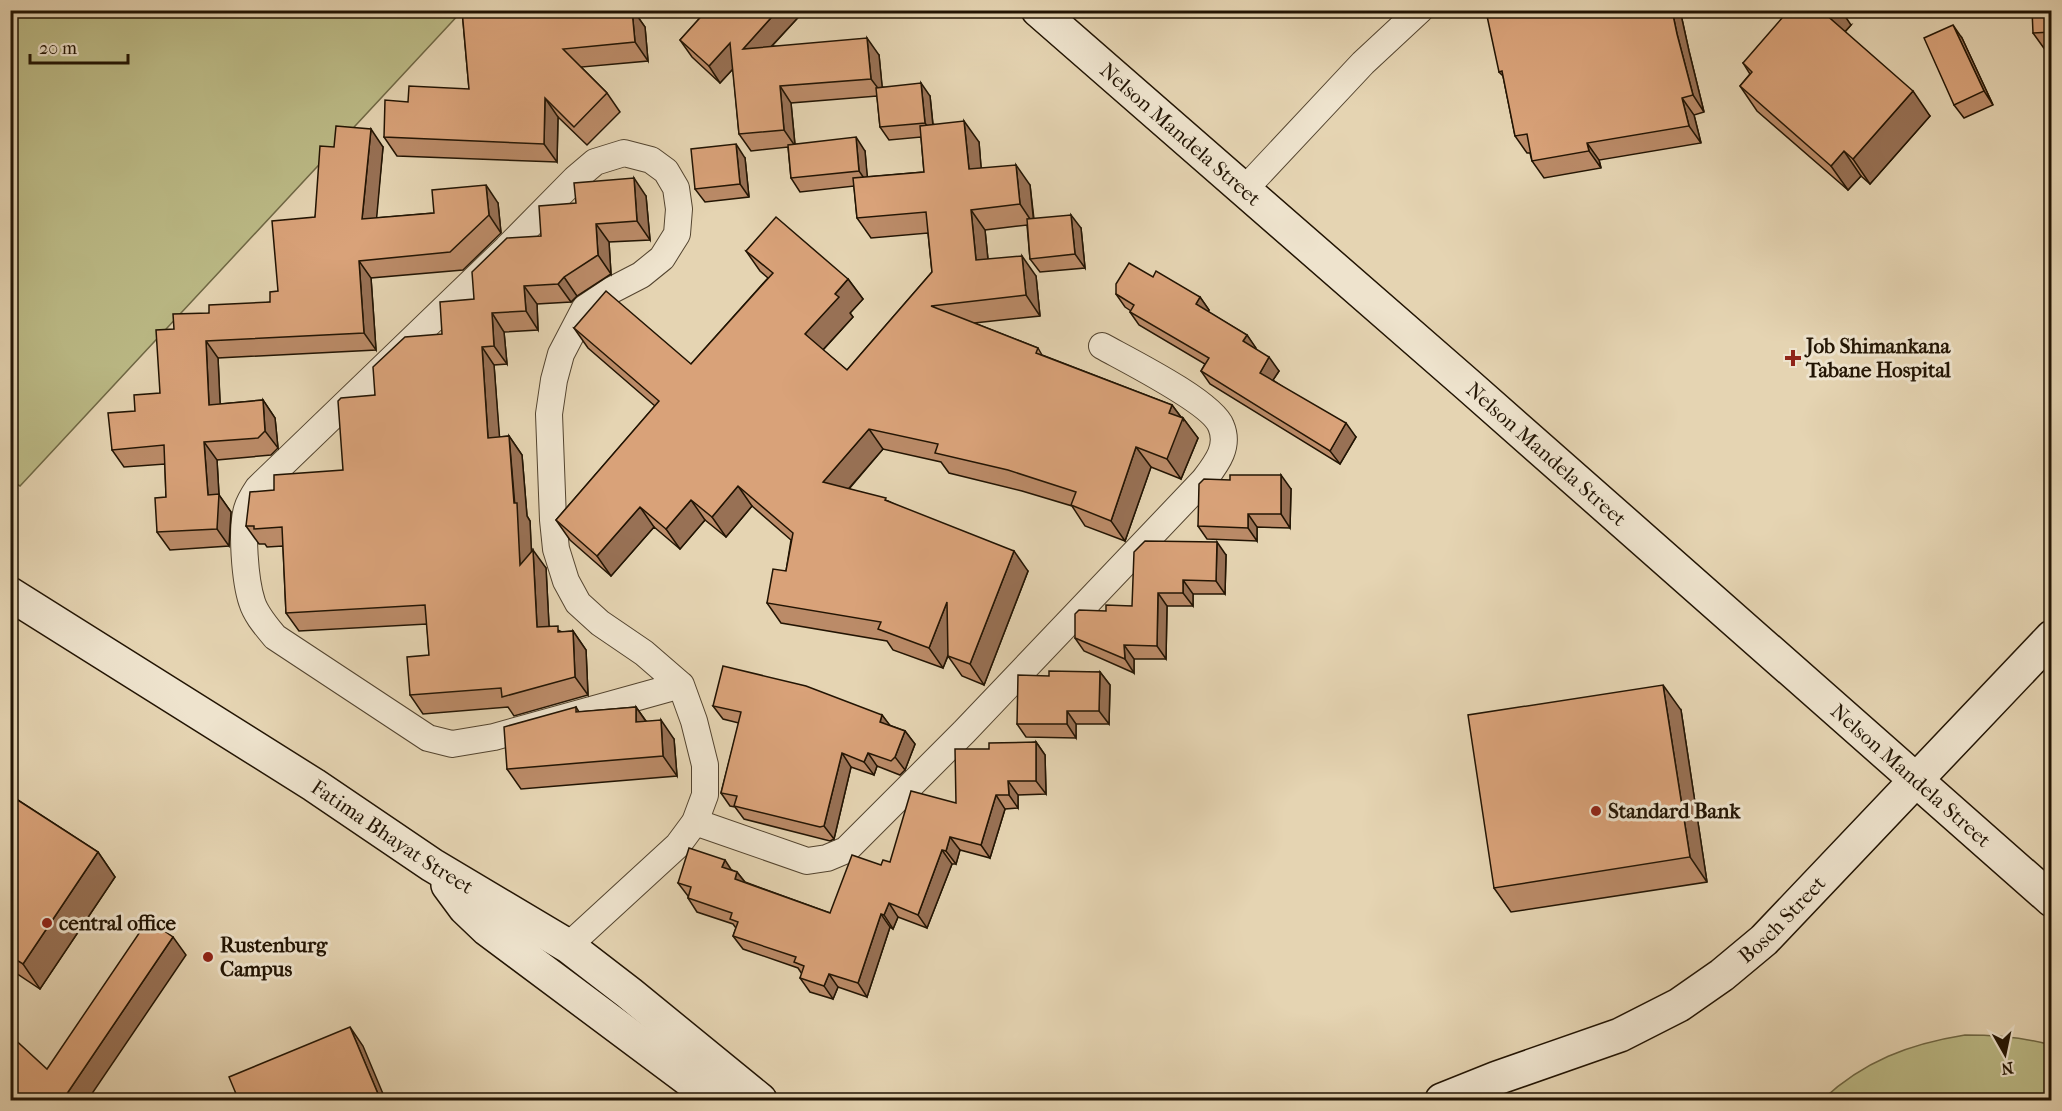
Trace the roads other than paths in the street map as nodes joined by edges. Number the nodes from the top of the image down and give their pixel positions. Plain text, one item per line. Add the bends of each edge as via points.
1 (1038, 10) edge
2 (1415, 12) edge
3 (1244, 190) junction
4 (1102, 346) dead end
5 (10, 594) edge
6 (2052, 637) edge
7 (681, 685) junction
8 (1914, 780) junction
9 (695, 822) junction
10 (432, 865) junction
11 (2052, 900) edge
12 (568, 946) junction
13 (716, 1101) edge
14 (760, 1101) edge
15 (1442, 1101) edge

1 - 3 main road, Nelson Mandela Street
2 - 3 street
3 - 8 main road, Nelson Mandela Street
4 - 9 street via 1210,410 1221,425 1224,441 1220,459 1204,480 846,850 807,861
5 - 10 main road, Fatima Bhayat Street via 314,785
6 - 8 main road, Bosch Street
7 - 7 street via 578,603 556,549 549,414 561,354 585,308 641,275 662,258 677,234 676,188 666,171 651,160 624,153 595,162 575,178 258,488 247,508 247,571 252,602 275,637 428,738 452,744 494,737
7 - 9 street via 705,765 705,795
8 - 11 main road, Nelson Mandela Street
8 - 15 main road, Bosch Street via 1764,940 1679,1005 1620,1035
9 - 12 street via 678,845
10 - 12 main road, Fatima Bhayat Street
10 - 13 main road via 487,929
12 - 14 main road, Fatima Bhayat Street

